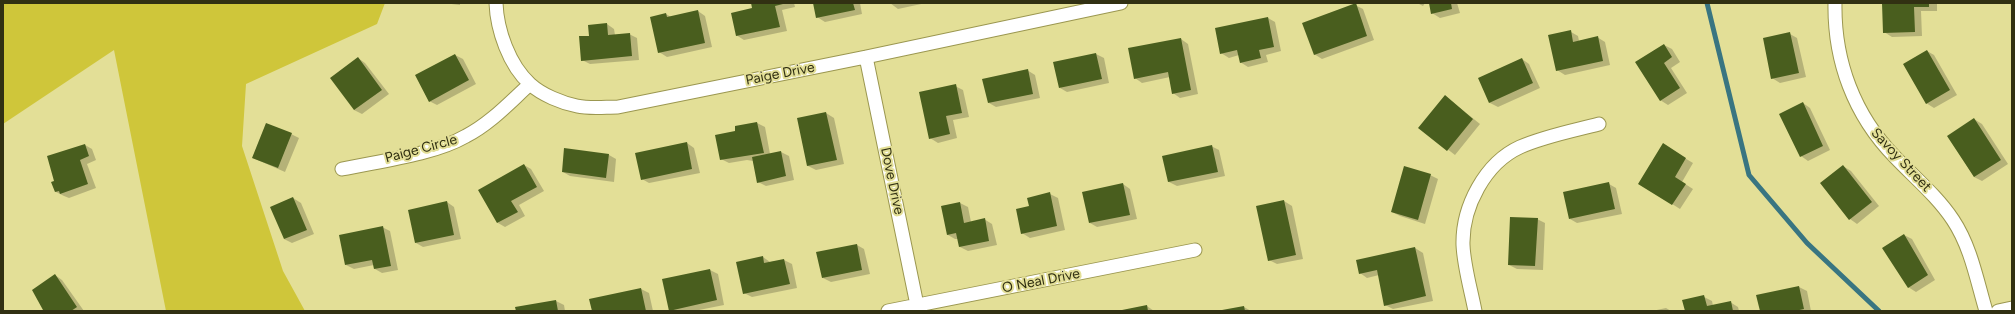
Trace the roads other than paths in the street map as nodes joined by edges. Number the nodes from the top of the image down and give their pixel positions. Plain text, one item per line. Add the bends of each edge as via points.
1 (496, 3) edge
2 (1121, 3) edge
3 (1835, 3) edge
4 (866, 57) junction
5 (530, 84) junction
6 (1599, 124) dead end
7 (342, 169) dead end
8 (1195, 250) dead end
9 (918, 305) junction
10 (2012, 308) edge
11 (888, 311) edge
12 (1475, 311) edge
13 (1986, 311) edge
14 (1998, 311) edge

1 - 5 street, Paige Drive via 496,16 504,43 516,67
2 - 4 street, Paige Drive
3 - 13 street, Savoy Street via 1838,47 1853,98 1869,125 1894,156 1922,183 1954,221 1968,252
4 - 5 street, Paige Drive via 618,107 578,106 556,100
4 - 9 street, Dove Drive
5 - 7 street, Paige Circle via 497,115 465,137 421,152
6 - 12 street via 1544,138 1518,148 1504,157 1477,189 1465,224 1463,245
8 - 9 street, O Neal Drive
9 - 11 street, O Neal Drive
10 - 14 street

